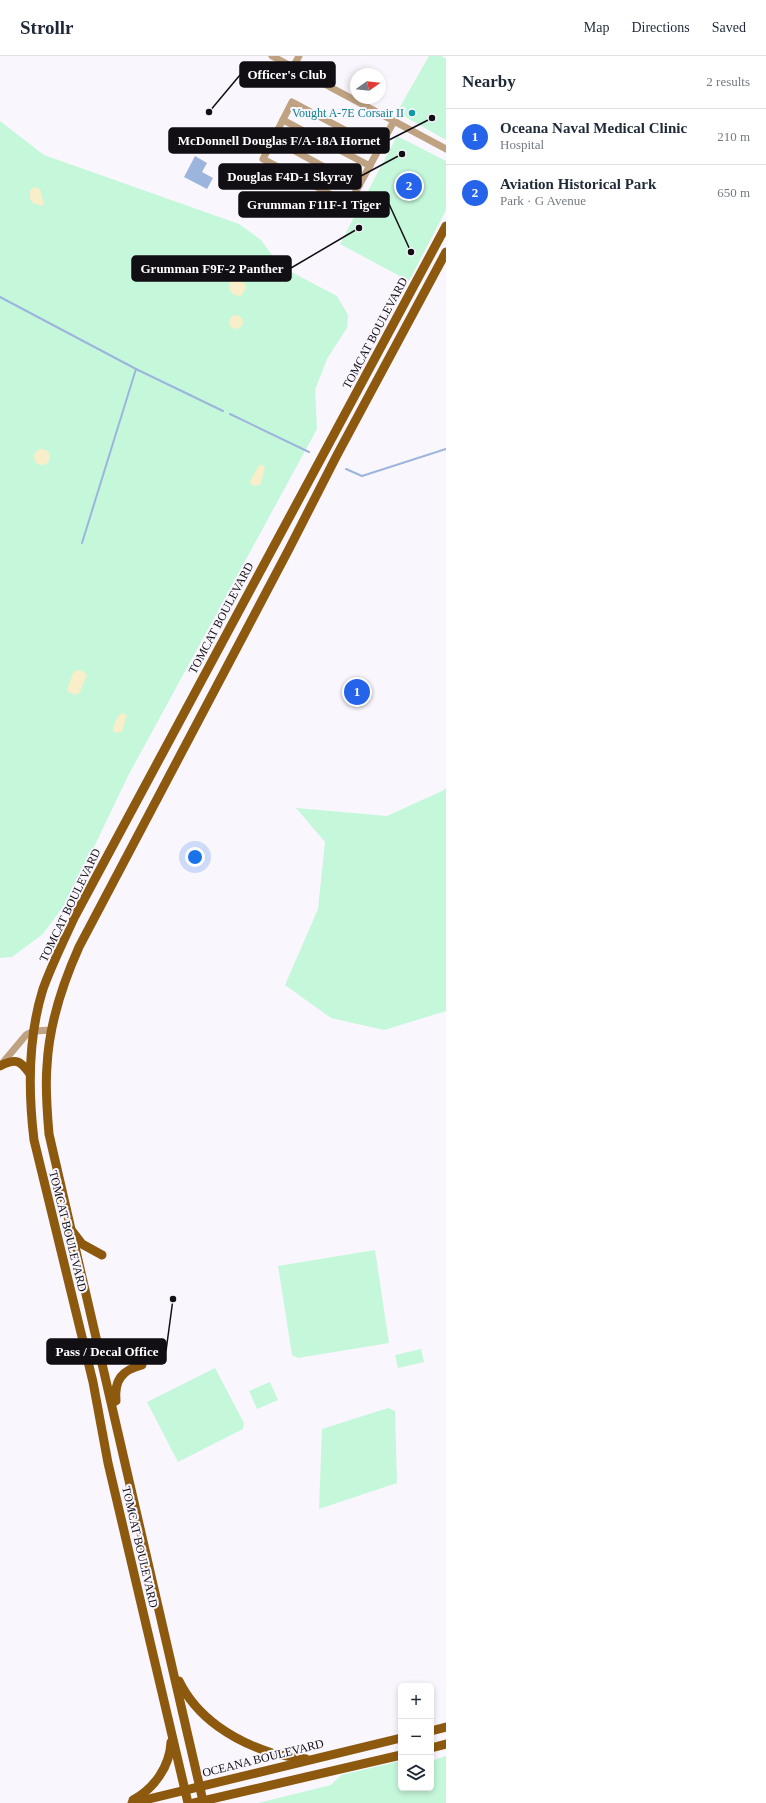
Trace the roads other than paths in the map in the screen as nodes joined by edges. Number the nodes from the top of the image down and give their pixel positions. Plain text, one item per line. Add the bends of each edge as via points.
1 (272, 56) edge
2 (299, 56) edge
3 (293, 67) junction
4 (283, 120) junction
5 (394, 121) junction
6 (273, 139) junction
7 (379, 148) junction
8 (446, 149) edge
9 (370, 166) junction
10 (359, 186) junction
11 (446, 226) edge
12 (446, 252) edge
13 (52, 1030) junction
14 (34, 1031) junction
15 (0, 1066) edge
16 (30, 1074) junction
17 (70, 1229) junction
18 (102, 1255) dead end
19 (142, 1365) dead end
20 (119, 1434) junction
21 (173, 1668) junction
22 (167, 1715) junction
23 (446, 1727) edge
24 (434, 1729) edge
25 (398, 1739) edge
26 (446, 1744) edge
27 (434, 1747) edge
28 (398, 1756) edge
29 (309, 1760) junction
30 (200, 1786) junction
31 (185, 1790) junction
32 (199, 1802) edge
33 (127, 1803) edge
34 (132, 1803) edge
35 (188, 1803) edge

1 - 3 street
2 - 3 street
3 - 5 street
4 - 6 street
4 - 7 street via 292,102
4 - 9 street
5 - 7 street
5 - 8 street
6 - 10 street
6 - 10 street via 263,159 349,204
7 - 9 street
9 - 10 street
11 - 14 main road, TOMCAT BOULEVARD via 75,916 43,989
12 - 13 main road, TOMCAT BOULEVARD via 79,947 57,1003
13 - 14 street
13 - 17 main road, TOMCAT BOULEVARD via 46,1065 46,1101 49,1134
14 - 15 street via 26,1035
14 - 16 main road, TOMCAT BOULEVARD
15 - 16 main road via 16,1061
16 - 22 main road, TOMCAT BOULEVARD via 34,1140 93,1382 108,1463
17 - 18 main road via 82,1244
17 - 20 main road, TOMCAT BOULEVARD
19 - 20 main road via 126,1371 118,1380 115,1390
20 - 21 main road, TOMCAT BOULEVARD
21 - 29 main road via 192,1701 215,1725 253,1746
21 - 30 main road, TOMCAT BOULEVARD
22 - 31 main road, TOMCAT BOULEVARD
22 - 33 main road via 171,1735 167,1762 161,1775 152,1785
23 - 24 main road
25 - 29 main road, OCEANA BOULEVARD
26 - 27 main road
28 - 32 main road
29 - 30 main road, OCEANA BOULEVARD
30 - 31 main road, OCEANA BOULEVARD
30 - 32 main road, TOMCAT BOULEVARD
31 - 34 main road, OCEANA BOULEVARD
31 - 35 main road, TOMCAT BOULEVARD

